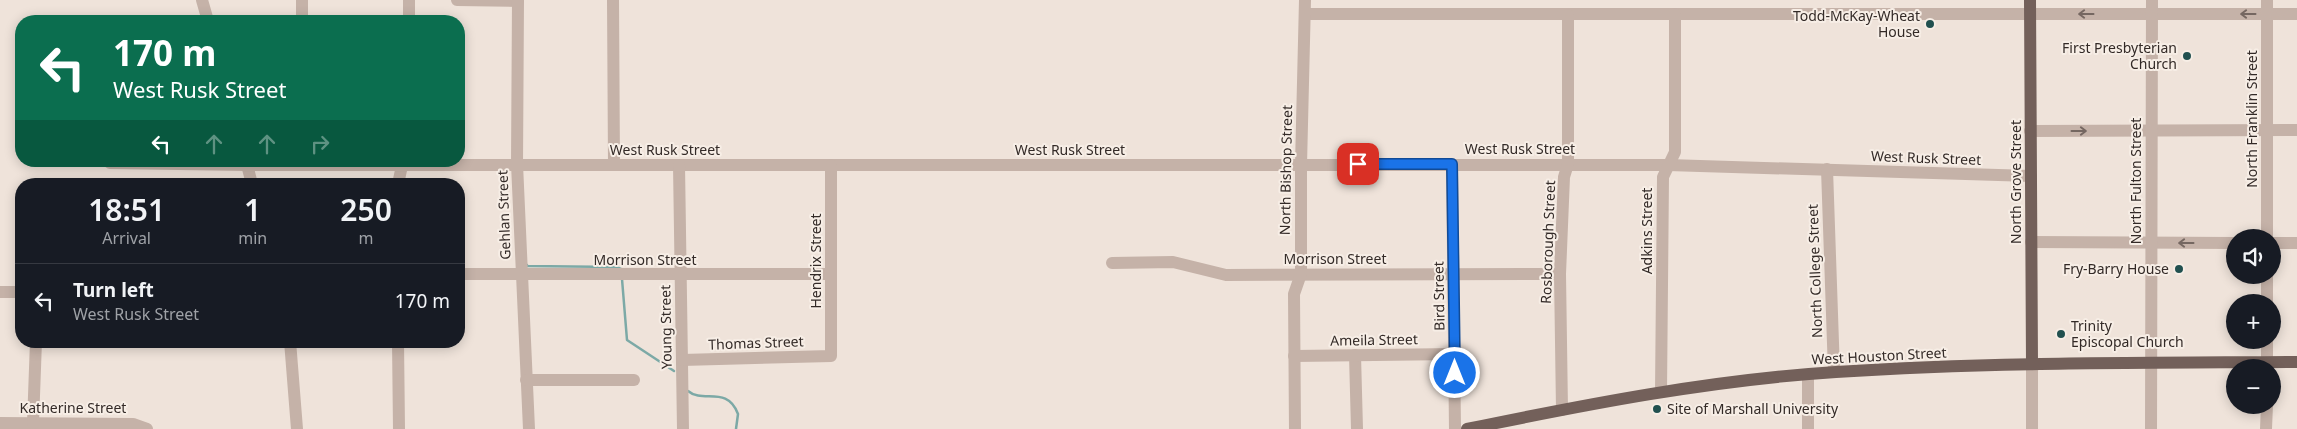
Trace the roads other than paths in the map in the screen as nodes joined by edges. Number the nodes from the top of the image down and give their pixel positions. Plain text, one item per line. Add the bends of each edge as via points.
1 (202, 0) edge
2 (302, 0) edge
3 (410, 0) edge
4 (457, 0) edge
5 (518, 0) edge
6 (613, 0) edge
7 (1305, 0) edge
8 (2030, 0) edge
9 (2152, 0) edge
10 (2267, 0) edge
11 (1305, 14) junction
12 (1675, 14) junction
13 (2030, 14) junction
14 (2152, 14) junction
15 (2267, 14) junction
16 (2297, 14) edge
17 (206, 15) edge
18 (302, 15) edge
19 (409, 15) edge
20 (1568, 15) junction
21 (2152, 130) junction
22 (2267, 130) junction
23 (2297, 130) edge
24 (2030, 131) junction
25 (465, 163) edge
26 (517, 164) junction
27 (1452, 164) junction
28 (1568, 164) junction
29 (614, 165) junction
30 (679, 165) junction
31 (831, 165) junction
32 (1301, 165) junction
33 (1668, 165) junction
34 (1827, 169) junction
35 (2031, 176) junction
36 (2267, 229) edge
37 (2031, 242) junction
38 (2151, 243) junction
39 (2226, 243) edge
40 (2281, 243) edge
41 (2297, 243) edge
42 (1112, 263) dead end
43 (465, 274) edge
44 (522, 274) junction
45 (831, 274) junction
46 (1301, 274) junction
47 (1454, 274) junction
48 (1560, 274) junction
49 (681, 275) junction
50 (0, 292) edge
51 (15, 292) edge
52 (36, 348) edge
53 (291, 348) edge
54 (398, 348) edge
55 (1455, 354) junction
56 (1355, 355) junction
57 (831, 356) joint
58 (1294, 356) junction
59 (682, 360) junction
60 (2297, 362) edge
61 (2032, 363) junction
62 (2151, 363) junction
63 (2226, 364) edge
64 (2281, 364) edge
65 (1834, 372) junction
66 (1808, 375) junction
67 (526, 380) junction
68 (634, 380) dead end
69 (1661, 392) junction
70 (1562, 410) junction
71 (2267, 414) edge
72 (0, 423) edge
73 (33, 423) junction
74 (146, 428) edge
75 (297, 429) edge
76 (399, 429) edge
77 (529, 429) edge
78 (683, 429) edge
79 (1295, 429) edge
80 (1357, 429) edge
81 (1455, 429) edge
82 (1467, 429) edge
83 (1808, 429) edge
84 (2032, 429) edge
85 (2151, 429) edge
86 (2266, 429) edge

1 - 17 street
2 - 18 street
3 - 19 street
4 - 5 street
5 - 26 street, Gehlan Street
6 - 29 street
7 - 11 street, North Bishop Street
8 - 13 main road, North Grove Street
9 - 14 street, North Fulton Street
10 - 15 street, North Franklin Street
11 - 20 street
11 - 32 street, North Bishop Street
12 - 13 street
12 - 20 street
12 - 33 street, Adkins Street via 1675,152
14 -> 13 street
13 - 24 main road, North Grove Street
15 -> 14 street
14 - 21 street, North Fulton Street
15 - 16 street
15 - 22 street, North Franklin Street
20 - 28 street, Rosborough Street
21 - 22 street
24 -> 21 street
21 - 38 street, North Fulton Street
22 - 23 street
22 - 36 street, North Franklin Street
24 - 35 main road, North Grove Street
25 - 26 street, West Rusk Street
26 - 29 street, West Rusk Street
26 - 44 street, Gehlan Street
27 - 28 street, West Rusk Street
27 - 32 street, West Rusk Street
27 - 47 street, Bird Street
28 - 33 street, West Rusk Street
28 - 48 street, Rosborough Street via 1564,177
29 - 30 street, West Rusk Street
30 - 31 street, West Rusk Street
30 - 49 street, Young Street
31 - 32 street, West Rusk Street
31 - 45 street, Hendrix Street
32 - 46 street, North Bishop Street
33 - 34 street, West Rusk Street
33 - 69 street, Adkins Street via 1663,177
34 - 35 street, West Rusk Street
34 - 65 street, North College Street
35 - 37 main road, North Grove Street
37 - 38 street
37 - 61 main road, North Grove Street
39 -> 38 street
38 - 62 street, North Fulton Street
40 - 41 street
42 - 46 street, Morrison Street via 1166,261 1218,274
43 - 44 street, Morrison Street
44 - 49 street, Morrison Street
44 - 67 street, Gehlan Street
45 - 49 street, Morrison Street
45 - 57 street, Hendrix Street
46 - 47 street, Morrison Street
46 - 58 street, North Bishop Street via 1294,294
47 - 48 street, Morrison Street
47 - 55 street, Bird Street
48 - 70 street, Rosborough Street
49 - 59 street, Young Street
50 - 51 street
52 - 73 street
53 - 75 street
54 - 76 street
55 - 56 street, Ameila Street
55 - 81 street, Bird Street
56 - 58 street, Ameila Street
56 - 80 street
57 - 59 street, Thomas Street
58 - 79 street, North Bishop Street
59 - 78 street, Young Street
60 - 64 main road, West Houston Street
61 - 62 main road, West Houston Street
61 - 65 main road, West Houston Street
61 - 84 street
62 - 63 main road, West Houston Street
62 - 85 street, North Fulton Street
65 - 66 main road, West Houston Street
66 - 69 main road, West Houston Street
66 - 83 street
67 - 68 street
67 - 77 street, Gehlan Street
69 - 70 main road, West Houston Street
70 - 82 main road, West Houston Street
71 - 86 street
72 - 73 street, Katherine Street
73 - 74 street, Katherine Street via 133,424

